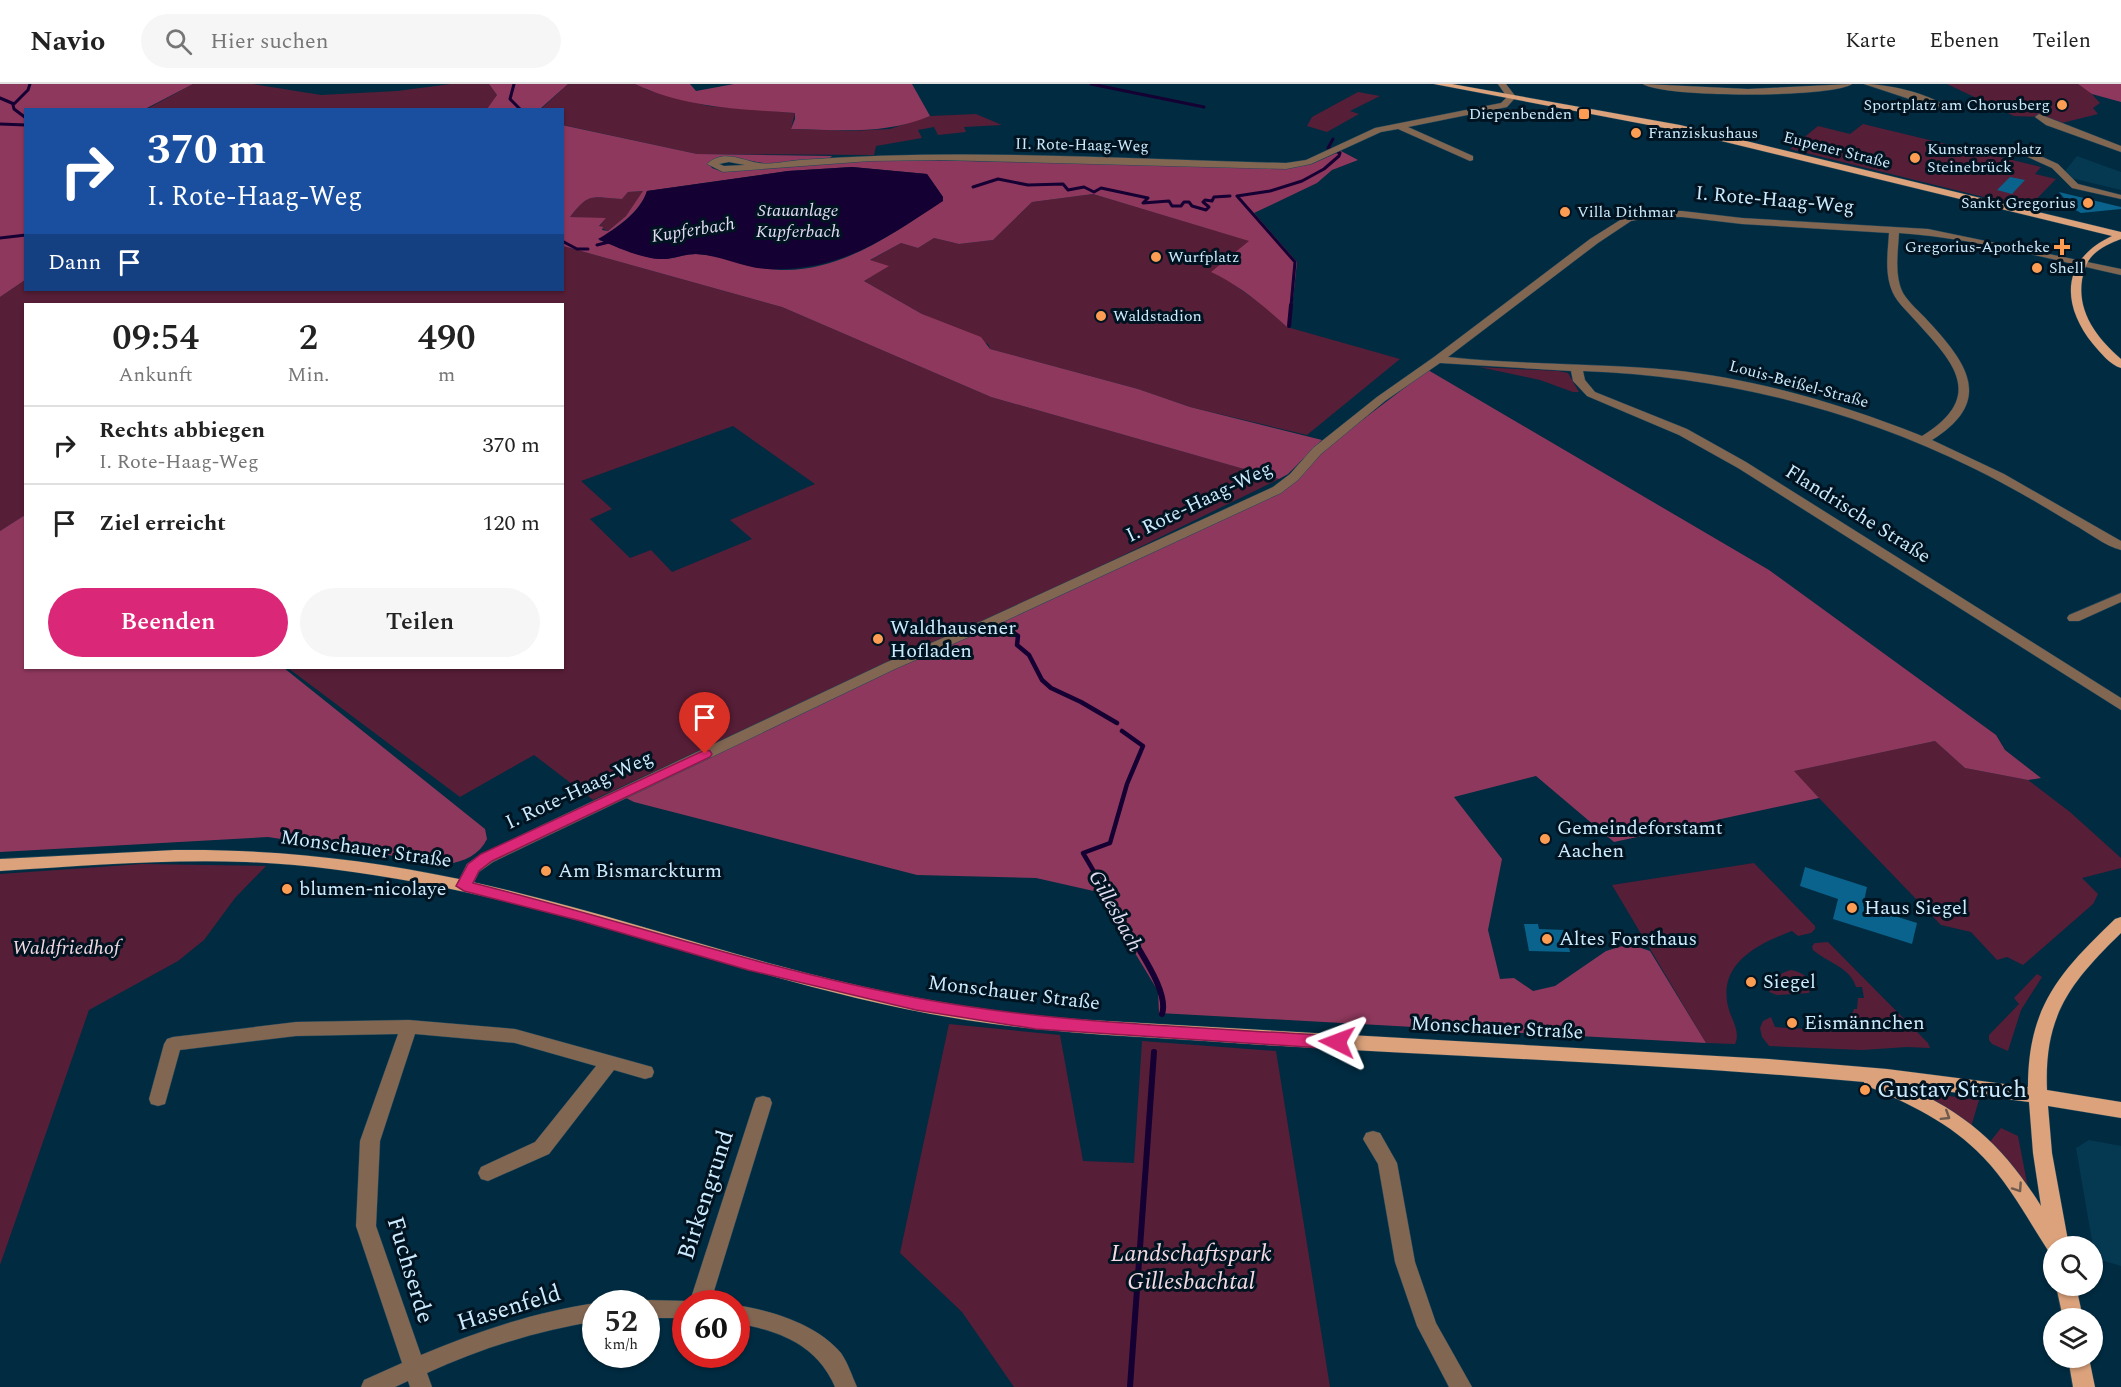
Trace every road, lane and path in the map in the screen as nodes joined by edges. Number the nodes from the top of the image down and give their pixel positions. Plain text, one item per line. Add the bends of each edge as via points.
1 (1438, 84) edge
2 (1502, 84) edge
3 (1647, 84) edge
4 (1848, 84) edge
5 (1868, 84) edge
6 (1512, 97) junction
7 (1943, 107) dead end
8 (2039, 117) dead end
9 (1397, 125) junction
10 (2121, 149) edge
11 (2024, 152) dead end
12 (1470, 158) dead end
13 (758, 166) dead end
14 (2120, 198) edge
15 (1894, 230) junction
16 (2121, 235) edge
17 (2082, 263) junction
18 (2121, 272) edge
19 (1438, 358) junction
20 (2121, 365) edge
21 (1576, 367) junction
22 (1922, 441) junction
23 (2121, 546) edge
24 (2121, 597) edge
25 (2074, 618) dead end
26 (2121, 705) edge
27 (0, 865) edge
28 (464, 886) junction
29 (2121, 923) edge
30 (409, 1027) junction
31 (609, 1063) junction
32 (645, 1072) dead end
33 (1856, 1073) junction
34 (2038, 1095) junction
35 (158, 1099) dead end
36 (763, 1103) dead end
37 (2121, 1110) edge
38 (1373, 1139) dead end
39 (488, 1173) dead end
40 (2050, 1236) edge
41 (2055, 1236) edge
42 (703, 1290) edge
43 (582, 1314) edge
44 (750, 1317) edge
45 (2081, 1368) edge
46 (417, 1377) edge
47 (372, 1387) edge
48 (846, 1387) edge
49 (1461, 1387) edge
50 (2084, 1387) edge

1 - 6 main road, Eupener Straße
2 - 6 street
3 - 4 street via 1700,92 1743,93
5 - 7 street
6 - 9 street, II. Rote-Haag-Weg via 1504,105
6 - 16 main road, Eupener Straße via 1697,132
8 - 10 street
9 - 12 street
9 - 13 street, II. Rote-Haag-Weg via 1308,162 1286,166 940,157
11 - 14 street via 2055,166 2075,186
15 - 17 street, I. Rote-Haag-Weg via 1961,237
15 - 19 street, I. Rote-Haag-Weg via 1682,214 1628,219
15 - 22 street via 1893,281 1899,296 1955,358 1963,375 1962,405 1948,423
16 - 17 main road via 2095,248
17 - 18 street, I. Rote-Haag-Weg
17 - 20 main road via 2075,286 2081,318
19 - 21 street, Louis-Beißel-Straße
19 - 28 street, I. Rote-Haag-Weg via 1346,427 1277,490 890,666 496,853 473,868
21 - 22 street, Louis-Beißel-Straße via 1714,381 1824,406
21 - 26 street, Flandrische Straße via 1579,381 1591,393 1683,432 1742,465
22 - 23 street, Louis-Beißel-Straße via 1990,472
24 - 25 street
27 - 28 main road, Monschauer Straße via 121,858 280,858
28 - 33 main road, Monschauer Straße via 835,987 1036,1023
29 - 34 main road via 2083,961 2056,996 2045,1023
30 - 31 street via 515,1036
30 - 35 street via 296,1029 173,1044
30 - 46 street, Fuchserde via 370,1141 366,1226
31 - 32 street
31 - 39 street via 542,1148
33 - 34 main road, Monschauer Straße
33 -> 40 main road via 1934,1109 1981,1142 1998,1160
34 - 37 main road, Monschauer Straße
34 - 41 main road via 2039,1140
36 - 42 street, Birkengrund
38 - 49 street via 1387,1163 1405,1262 1427,1326
43 - 46 street, Hasenfeld via 502,1332
44 - 48 street via 799,1332 833,1361
45 - 50 main road
46 - 47 street, Hasenfeld

